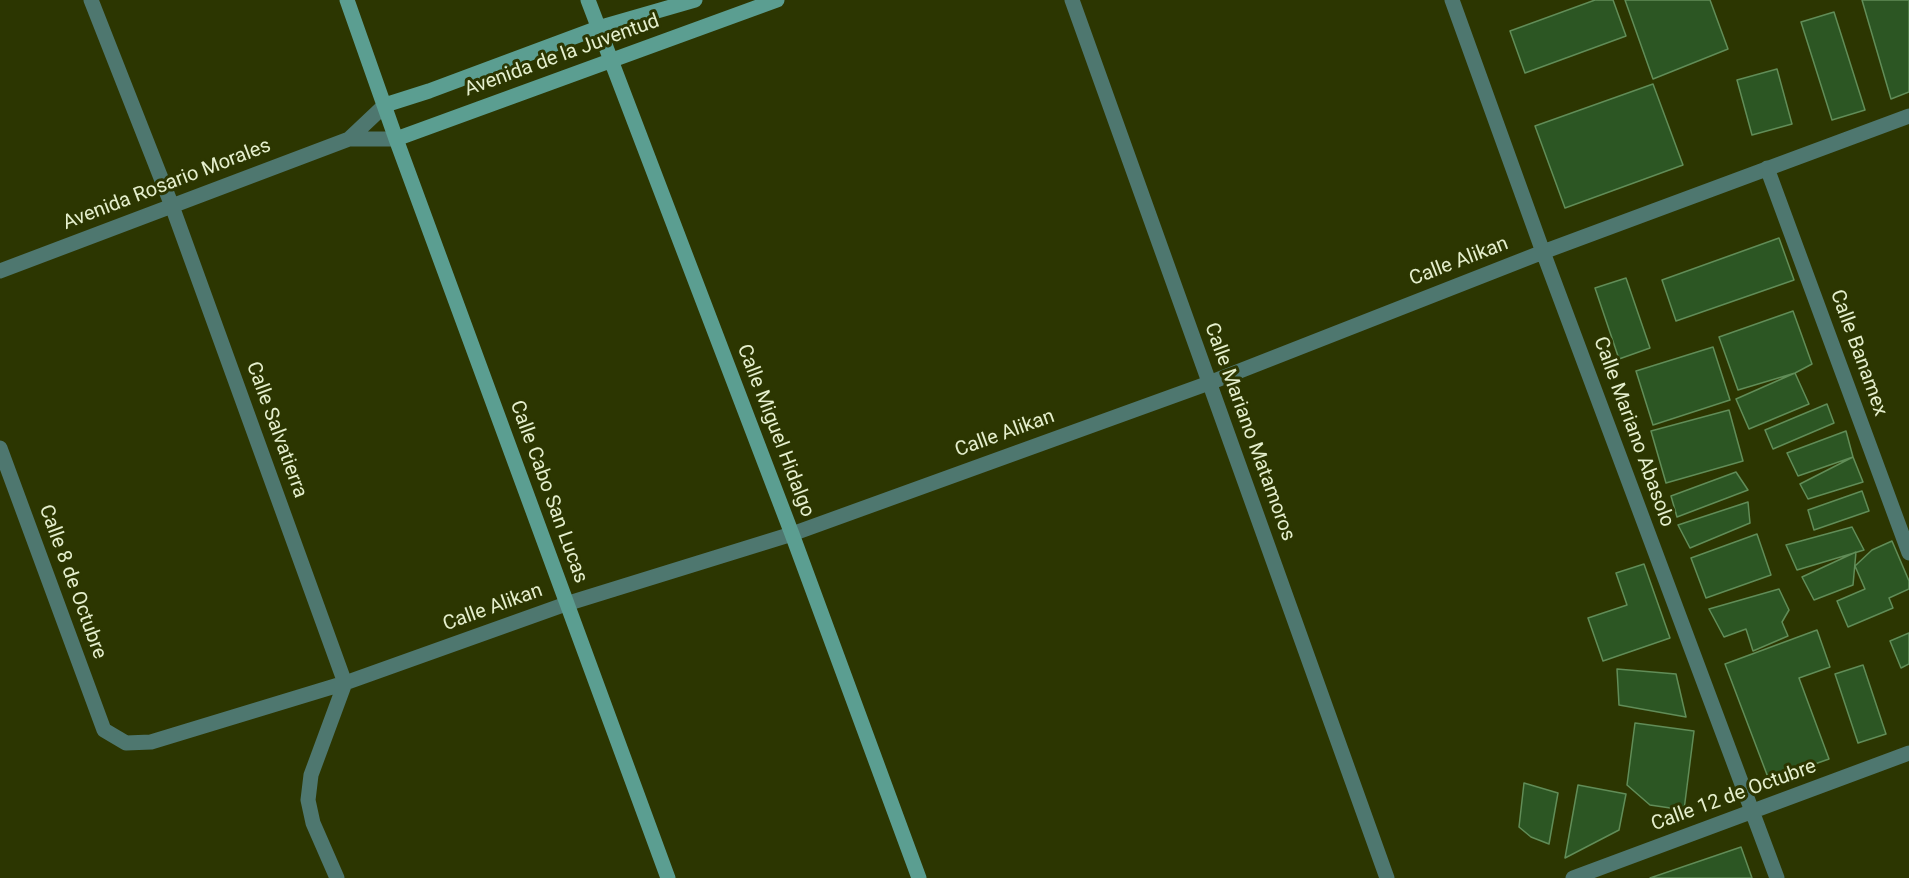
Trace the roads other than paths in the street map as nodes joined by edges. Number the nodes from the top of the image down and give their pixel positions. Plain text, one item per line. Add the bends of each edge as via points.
1 (91, 0) edge
2 (347, 0) edge
3 (588, 0) edge
4 (695, 0) edge
5 (777, 0) edge
6 (1072, 0) edge
7 (1452, 0) edge
8 (598, 28) junction
9 (610, 61) junction
10 (387, 112) junction
11 (1909, 116) edge
12 (349, 139) junction
13 (396, 139) junction
14 (1767, 168) junction
15 (171, 206) junction
16 (1543, 252) junction
17 (0, 271) edge
18 (1209, 383) junction
19 (0, 448) edge
20 (792, 534) junction
21 (1909, 553) edge
22 (566, 604) junction
23 (345, 683) junction
24 (104, 730) joint
25 (1909, 753) edge
26 (1752, 813) junction
27 (337, 878) edge
28 (668, 878) edge
29 (919, 878) edge
30 (1387, 878) edge
31 (1572, 878) edge
32 (1777, 878) edge

1 - 15 street, Calle Salvatierra
2 - 10 main road, Calle Cabo San Lucas
3 - 8 main road, Calle Miguel Hidalgo
4 - 8 main road, Avenida de la Juventud
5 - 9 main road, Avenida de la Juventud
6 - 18 street, Calle Mariano Matamoros
7 - 16 street, Calle Mariano Abasolo
8 - 9 main road, Calle Miguel Hidalgo
8 - 10 main road, Avenida de la Juventud via 429,91
9 - 13 main road, Avenida de la Juventud
9 - 20 main road, Calle Miguel Hidalgo
10 - 12 street
10 - 13 main road, Calle Cabo San Lucas
11 - 14 street, Calle Alikan
12 - 13 street
12 - 15 street, Avenida Rosario Morales
13 - 22 main road, Calle Cabo San Lucas
14 - 16 street, Calle Alikan
14 - 21 street, Calle Banamex
15 - 17 street, Avenida Rosario Morales
15 - 23 street, Calle Salvatierra
16 - 18 street, Calle Alikan
16 - 26 street, Calle Mariano Abasolo
18 - 20 street, Calle Alikan
18 - 30 street, Calle Mariano Matamoros
19 - 24 street, Calle 8 de Octubre
20 - 22 street, Calle Alikan
20 - 29 main road, Calle Miguel Hidalgo
22 - 23 street, Calle Alikan
22 - 28 main road, Calle Cabo San Lucas
23 - 24 street, Calle Alikan via 152,742 126,743
23 - 27 street via 311,775 308,800 312,823
25 - 26 street, Calle 12 de Octubre
26 - 31 street, Calle 12 de Octubre
26 - 32 street, Calle Mariano Abasolo

